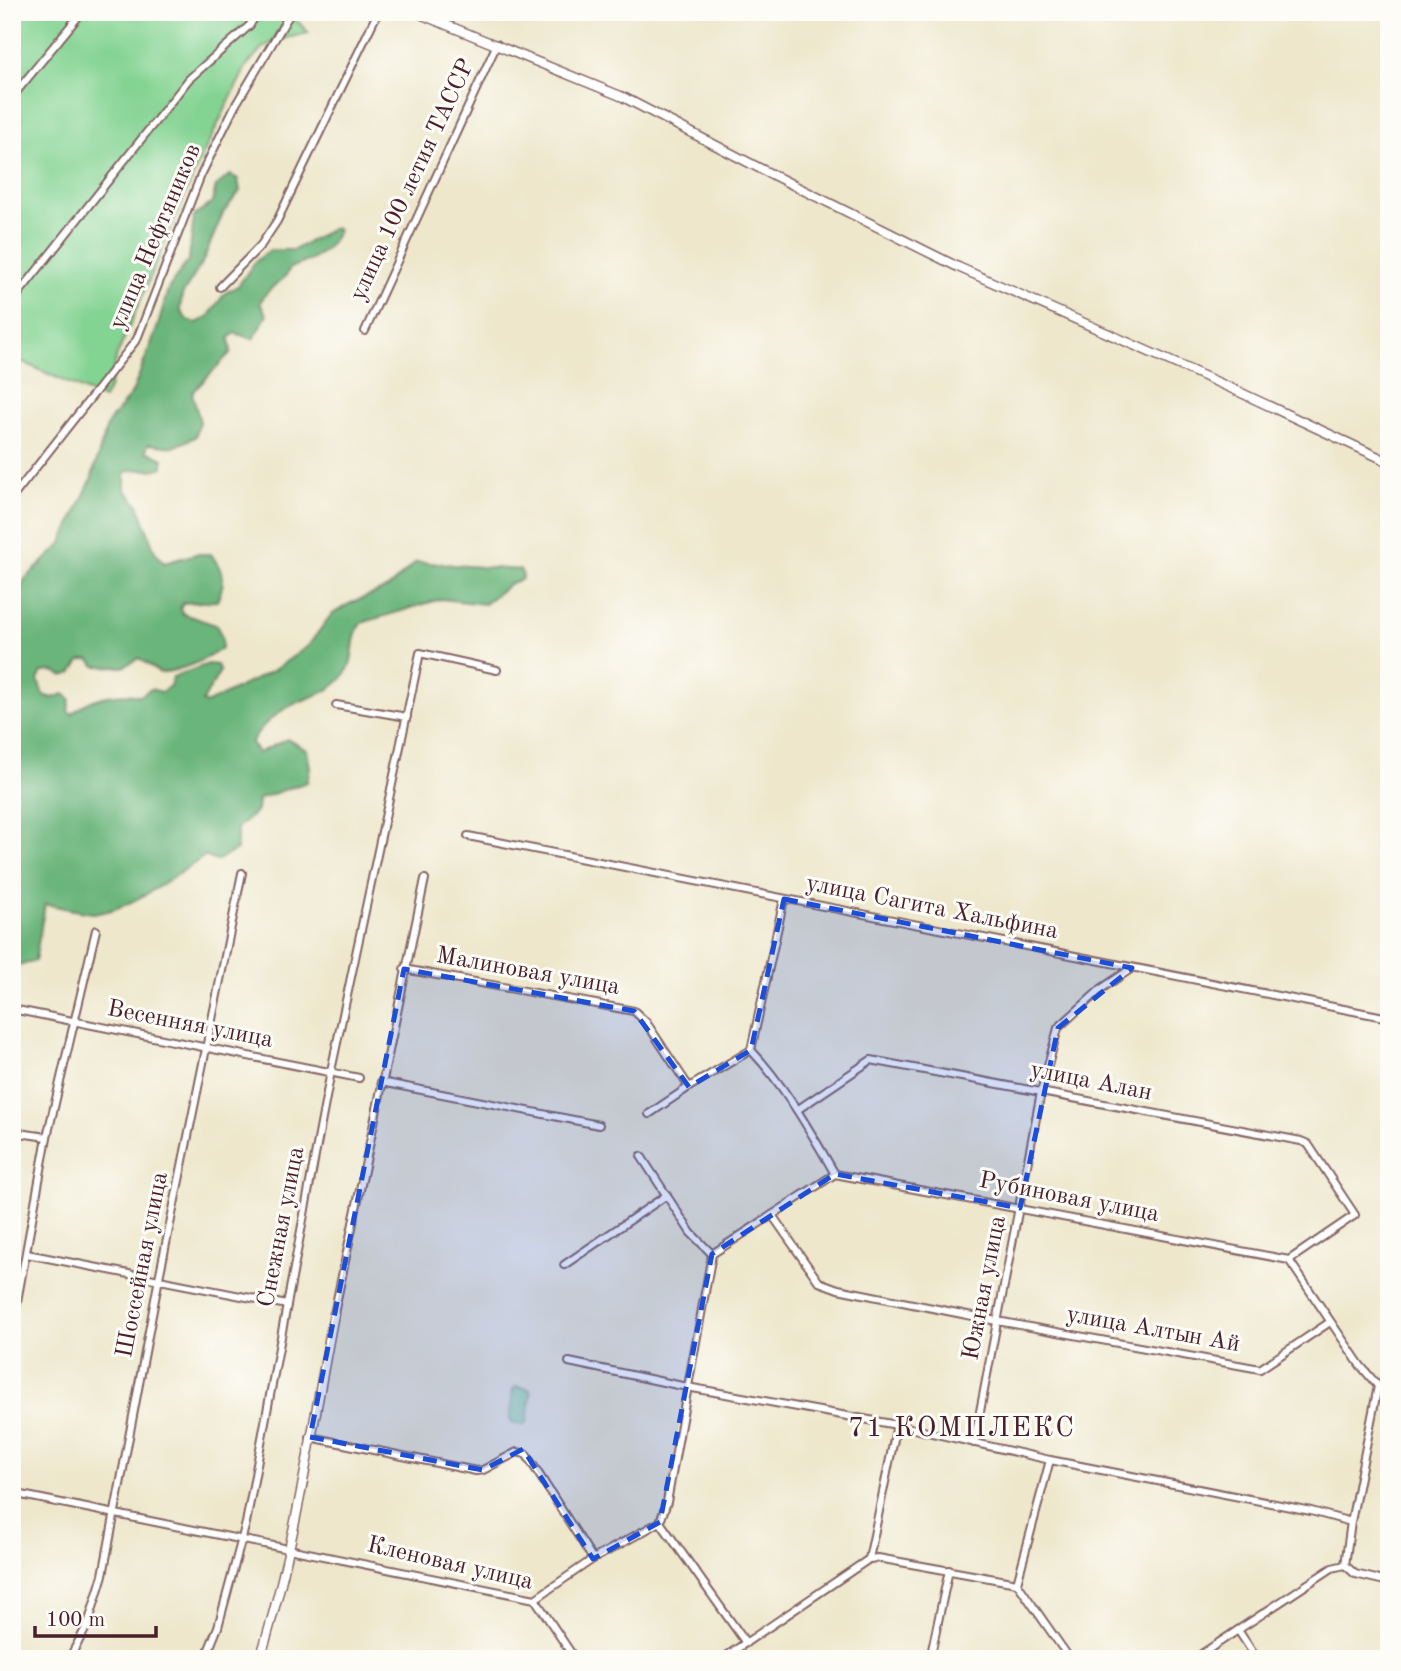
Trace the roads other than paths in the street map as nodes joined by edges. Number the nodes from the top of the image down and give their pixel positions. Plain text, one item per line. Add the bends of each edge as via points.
1 (82, 12) edge
2 (257, 12) edge
3 (291, 12) edge
4 (378, 12) edge
5 (415, 12) edge
6 (497, 44) junction
7 (12, 97) edge
8 (220, 287) dead end
9 (12, 302) edge
10 (365, 331) dead end
11 (1389, 462) edge
12 (12, 498) edge
13 (497, 670) dead end
14 (336, 705) dead end
15 (407, 718) junction
16 (468, 836) dead end
17 (242, 873) dead end
18 (425, 879) dead end
19 (784, 899) junction
20 (96, 930) dead end
21 (1132, 968) junction
22 (404, 969) junction
23 (12, 1009) edge
24 (1389, 1018) edge
25 (74, 1021) junction
26 (206, 1049) junction
27 (751, 1050) junction
28 (331, 1072) junction
29 (359, 1078) dead end
30 (381, 1082) junction
31 (689, 1087) junction
32 (1041, 1092) junction
33 (797, 1110) junction
34 (649, 1114) dead end
35 (599, 1125) dead end
36 (12, 1132) edge
37 (47, 1137) junction
38 (641, 1156) dead end
39 (835, 1174) junction
40 (667, 1195) junction
41 (1020, 1208) junction
42 (772, 1215) junction
43 (27, 1254) junction
44 (712, 1254) junction
45 (1289, 1260) junction
46 (564, 1265) dead end
47 (159, 1278) junction
48 (15, 1295) edge
49 (287, 1305) junction
50 (334, 1314) joint
51 (997, 1321) junction
52 (1330, 1322) junction
53 (12, 1329) edge
54 (569, 1362) dead end
55 (1389, 1381) edge
56 (1378, 1386) junction
57 (687, 1387) junction
58 (897, 1425) junction
59 (310, 1437) junction
60 (974, 1443) junction
61 (1050, 1460) junction
62 (12, 1493) edge
63 (114, 1513) junction
64 (660, 1522) junction
65 (1351, 1522) junction
66 (242, 1539) junction
67 (289, 1548) junction
68 (593, 1559) junction
69 (869, 1559) junction
70 (1345, 1565) junction
71 (949, 1570) junction
72 (1389, 1582) edge
73 (1017, 1583) junction
74 (535, 1599) junction
75 (1238, 1630) junction
76 (746, 1643) junction
77 (69, 1659) edge
78 (205, 1659) edge
79 (260, 1659) edge
80 (575, 1659) edge
81 (722, 1659) edge
82 (930, 1659) edge
83 (1070, 1659) edge
84 (1194, 1659) edge
85 (1257, 1659) edge

1 - 7 street
2 - 9 street via 250,25 189,79
3 - 12 street, улица Нефтяников via 235,106 201,175 137,339
4 - 8 street via 277,221 261,245
5 - 6 street
6 - 10 street, улица 100 летия ТАССР
6 - 11 street via 622,97 958,267
13 - 15 street, Снежная улица via 420,653
14 - 15 street
15 - 28 street, Снежная улица
16 - 19 street, улица Сагита Хальфина
17 - 26 street, Шоссейная улица
18 - 22 street
19 - 21 street, улица Сагита Хальфина
19 - 27 street
20 - 25 street
21 - 24 street, улица Сагита Хальфина
21 - 32 street, Южная улица via 1058,1028
22 - 30 street
22 - 31 street, Малиновая улица via 634,1011
23 - 25 street, Весенняя улица
25 - 26 street, Весенняя улица
25 - 37 street
26 - 28 street, Весенняя улица
26 - 47 street, Шоссейная улица
27 - 31 street
27 - 33 street
28 - 29 street, Весенняя улица
28 - 49 street, Снежная улица
30 - 35 street
30 - 50 street
31 - 34 street
32 - 33 street, улица Алан via 871,1060
32 - 41 street, Южная улица
32 - 45 street, улица Алан via 1308,1144 1355,1215
33 - 39 street
36 - 37 street
37 - 43 street
38 - 40 street
39 - 41 street, Рубиновая улица
39 - 42 street
40 - 44 street via 691,1233
40 - 46 street
41 - 45 street, Рубиновая улица
41 - 51 street, Южная улица
42 - 44 street
42 - 51 street, улица Алтын Ай via 819,1282
43 - 47 street
43 - 48 street
44 - 57 street
45 - 52 street
47 - 49 street
47 - 63 street, Шоссейная улица
48 - 53 street
49 - 66 street, Снежная улица
50 - 59 street
51 - 52 street, улица Алтын Ай via 1259,1369
51 - 60 street, Южная улица
52 - 56 street
54 - 57 street
55 - 56 street
56 - 65 street
57 - 58 street
57 - 64 street
58 - 60 street
58 - 69 street
59 - 67 street
59 - 68 street via 476,1471 517,1452 527,1454
60 - 61 street
61 - 65 street
61 - 73 street
62 - 63 street, Кленовая улица
63 - 66 street, Кленовая улица
63 - 77 street, Шоссейная улица via 88,1624
64 - 68 street
64 - 76 street
65 - 70 street
66 - 67 street, Кленовая улица
66 - 78 street, Снежная улица
67 - 74 street, Кленовая улица
67 - 79 street
68 - 74 street
69 - 71 street
69 - 76 street
70 - 72 street via 1355,1574
70 - 75 street via 1332,1568
71 - 73 street
71 - 82 street
73 - 83 street
74 - 80 street, Кленовая улица
75 - 84 street
75 - 85 street
76 - 81 street

